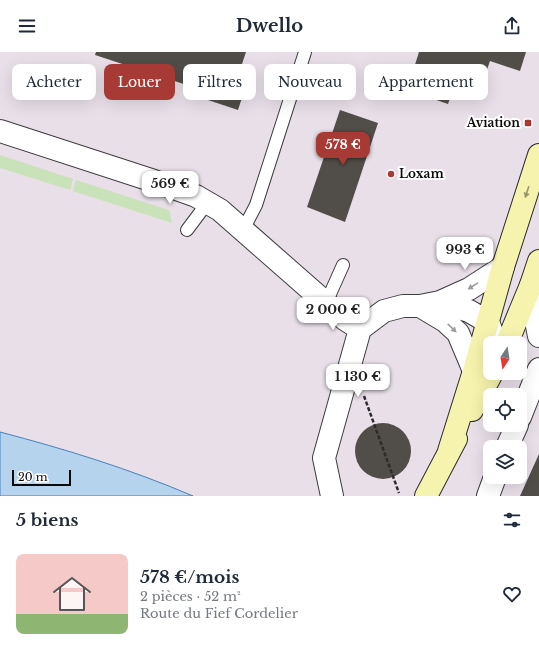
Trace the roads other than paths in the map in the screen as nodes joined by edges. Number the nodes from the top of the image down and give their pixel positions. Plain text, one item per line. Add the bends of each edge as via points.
1 (305, 52) edge
2 (0, 131) edge
3 (539, 155) edge
4 (208, 202) junction
5 (187, 230) dead end
6 (243, 230) junction
7 (539, 261) edge
8 (343, 265) dead end
9 (503, 267) junction
10 (531, 285) junction
11 (326, 303) junction
12 (430, 304) junction
13 (488, 322) junction
14 (360, 329) junction
15 (487, 336) edge
16 (493, 336) edge
17 (510, 336) edge
18 (539, 336) edge
19 (539, 369) edge
20 (483, 372) edge
21 (527, 399) edge
22 (492, 484) edge
23 (332, 496) edge
24 (426, 496) edge
25 (488, 496) edge

1 - 6 lane via 256,205
2 - 4 street via 154,181
3 -> 9 main road
4 - 5 lane
4 - 6 street
6 - 11 street
7 - 10 main road
8 - 11 lane
9 -> 12 street via 469,289
9 - 13 main road
10 - 17 main road
10 - 18 street
11 - 14 street
12 - 13 street via 469,311
12 - 14 street via 403,306 384,311
12 -> 20 street via 458,333
13 - 15 main road
13 - 16 street
14 - 23 street via 324,458
19 - 21 street
20 - 24 main road via 449,451
22 - 25 street

